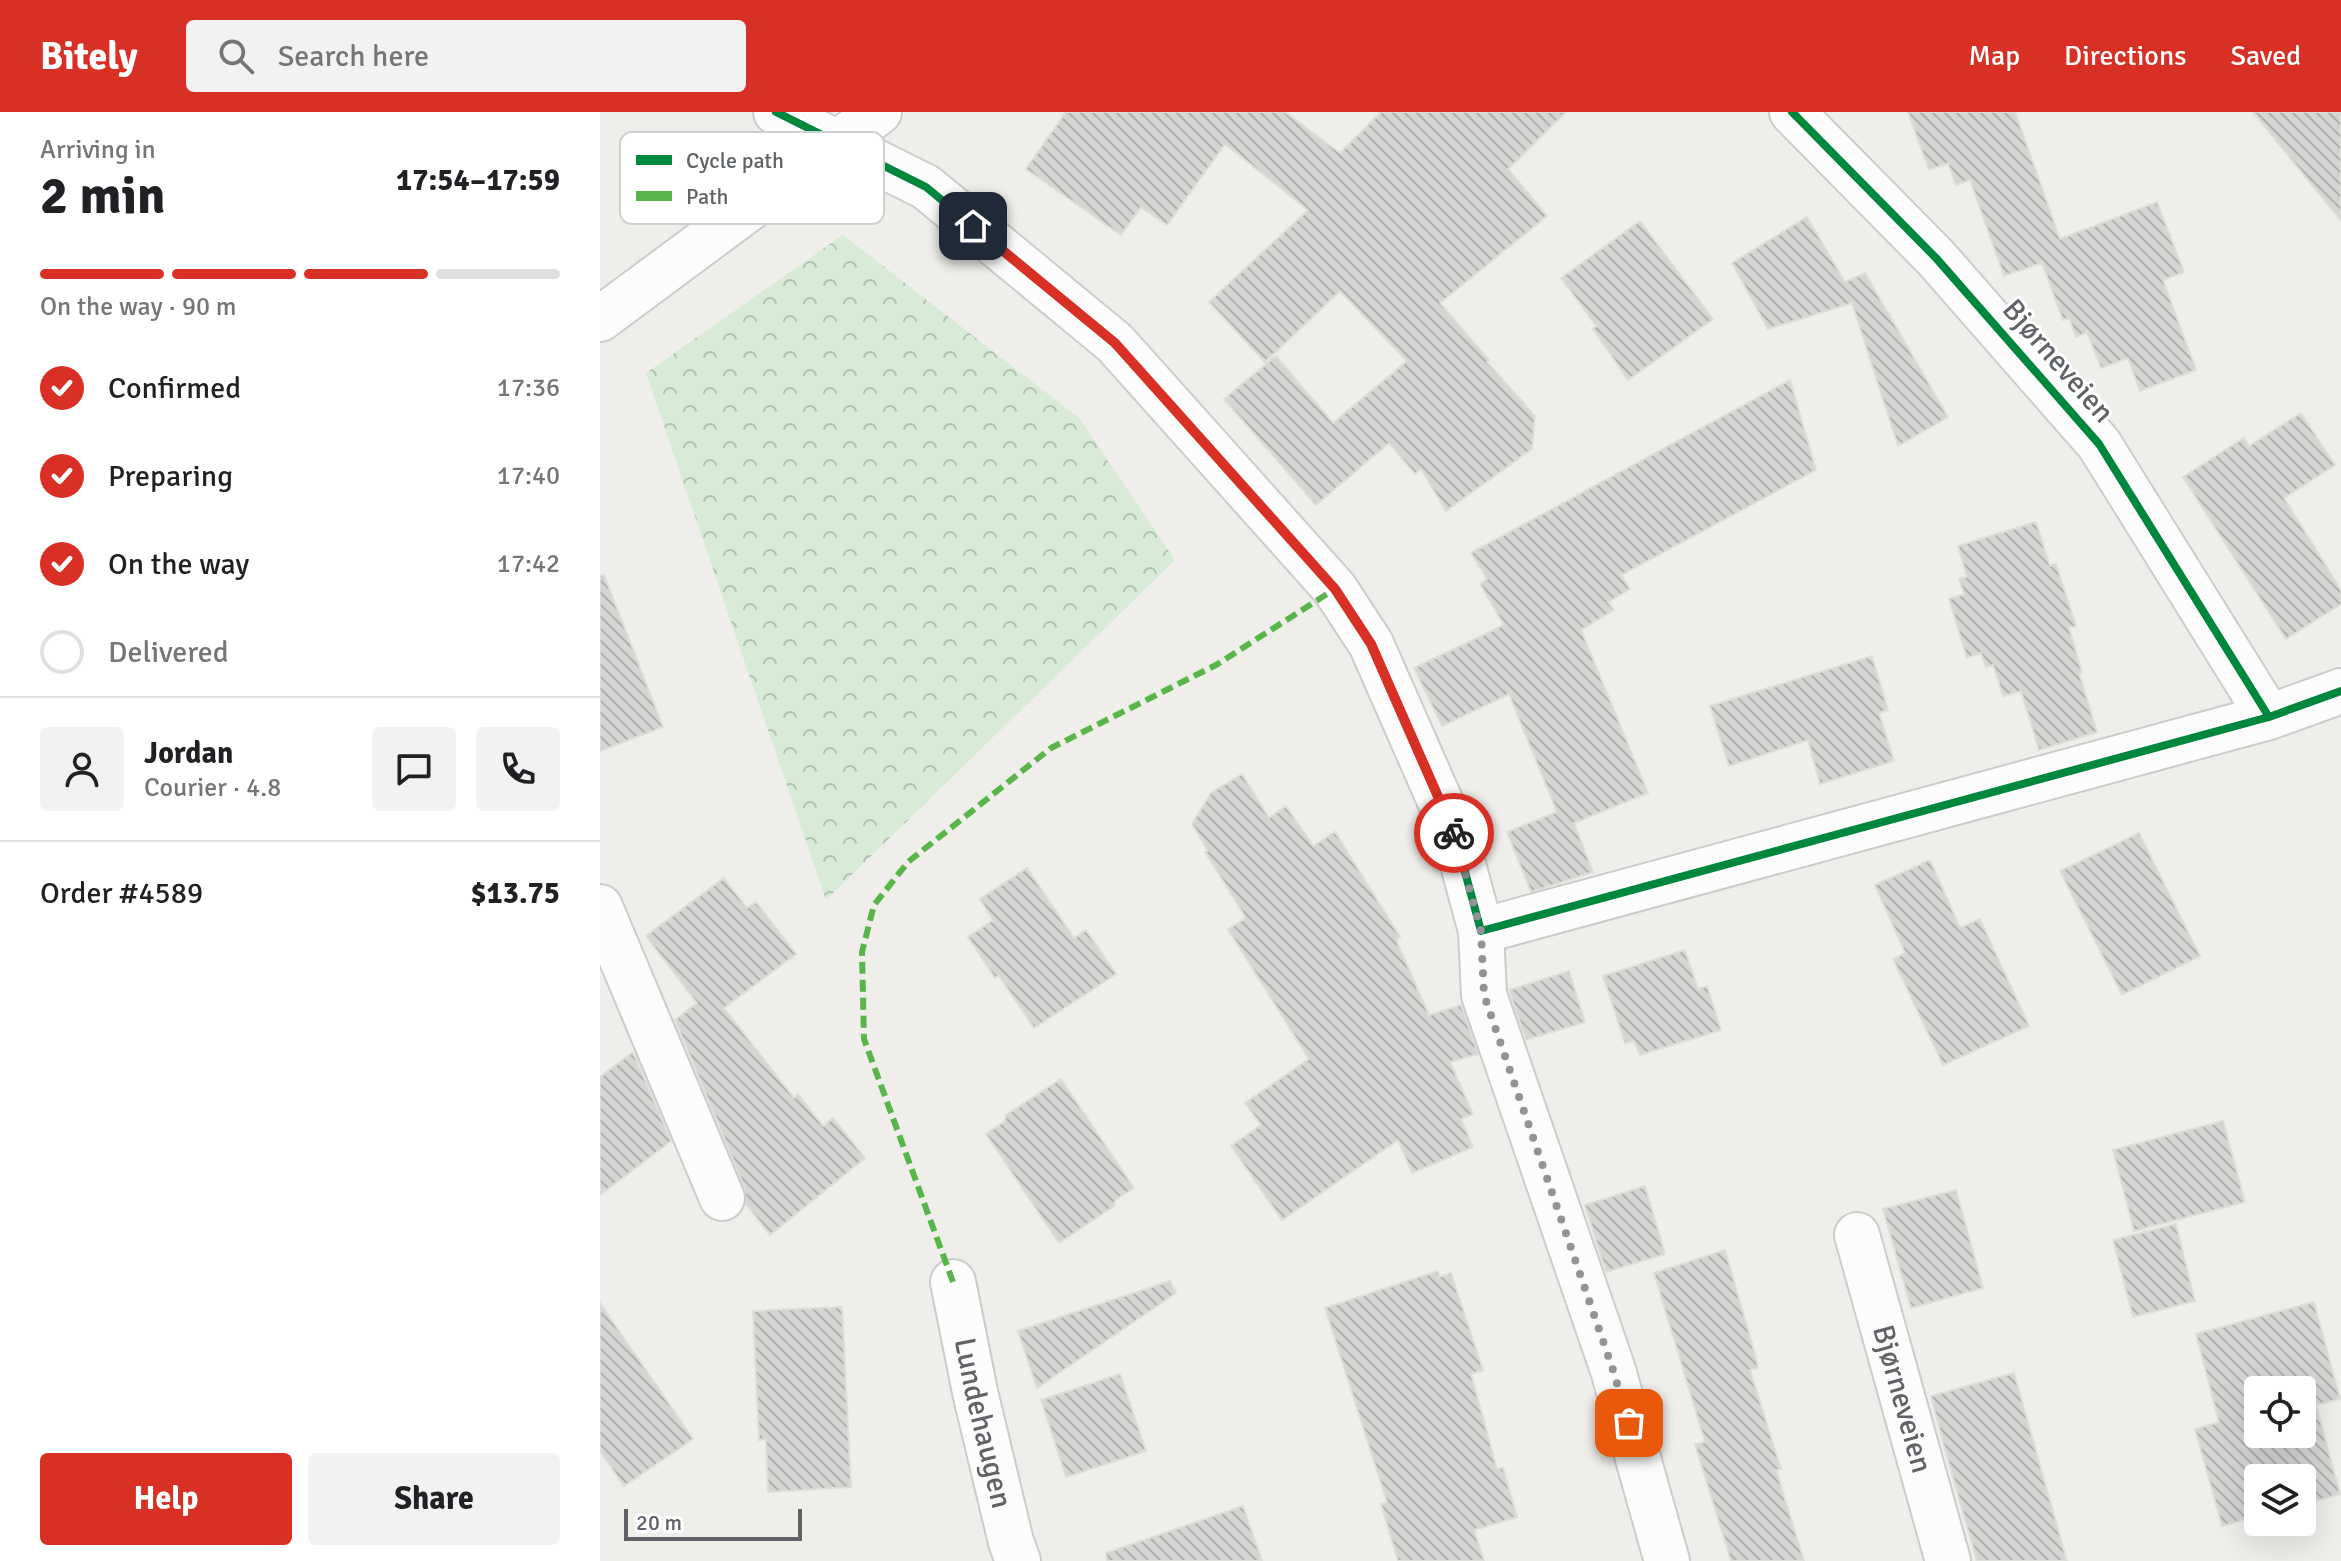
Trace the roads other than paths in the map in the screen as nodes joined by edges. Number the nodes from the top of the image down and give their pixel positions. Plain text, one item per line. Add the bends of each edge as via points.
1 (776, 112) edge
2 (879, 112) edge
3 (1792, 112) edge
4 (814, 132) edge
5 (851, 132) edge
6 (884, 167) edge
7 (727, 224) edge
8 (600, 319) edge
9 (2341, 691) edge
10 (2269, 717) junction
11 (600, 907) edge
12 (1481, 931) junction
13 (722, 1198) dead end
14 (1857, 1235) dead end
15 (953, 1282) dead end
16 (1014, 1551) edge
17 (1667, 1561) edge
18 (1948, 1561) edge

1 - 4 street
2 - 5 street
3 - 10 street, Bjørneveien via 1936,258 2099,444
6 - 12 street via 926,187 1115,343 1335,589 1371,644 1455,835
7 - 8 street
9 - 10 street
10 - 12 street
11 - 13 street
12 - 17 street via 1484,995 1613,1370
14 - 18 street, Bjørneveien
15 - 16 street, Lundehaugen

